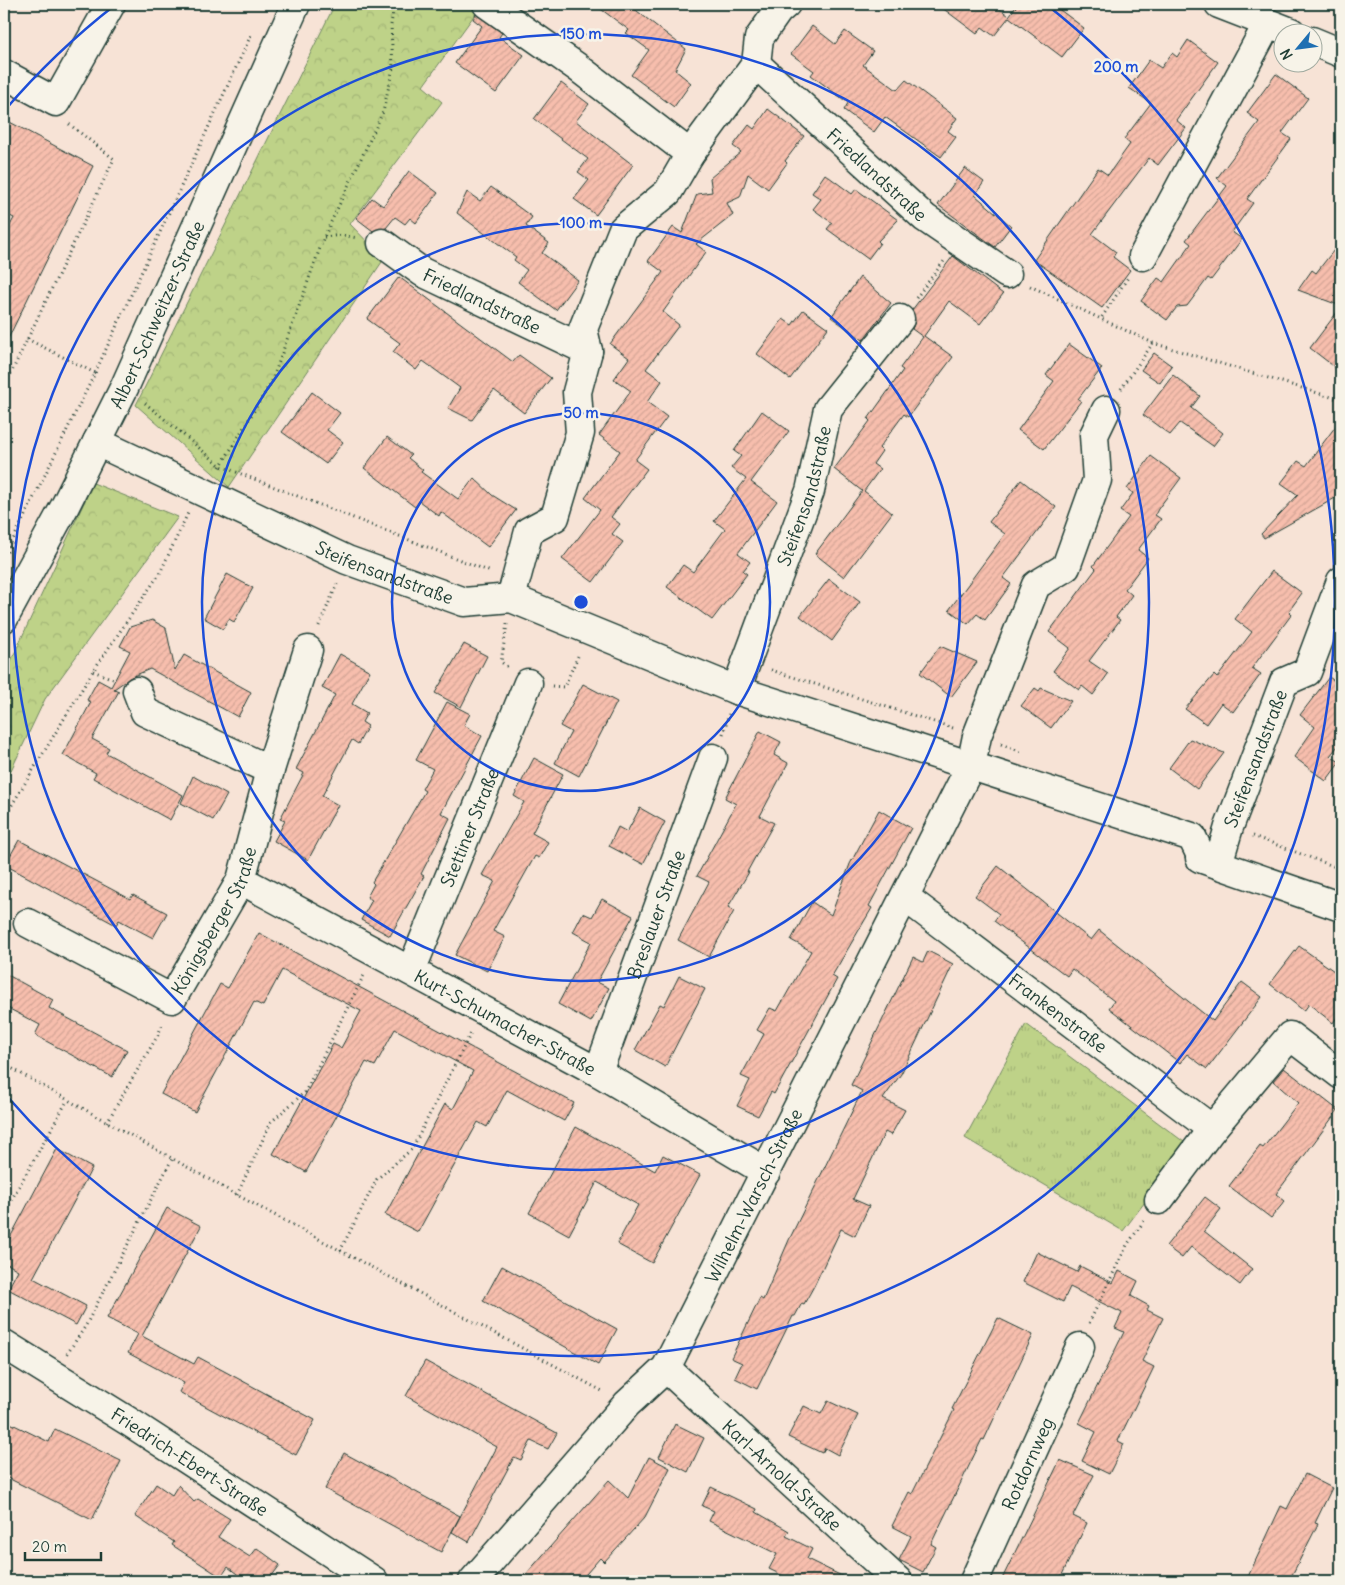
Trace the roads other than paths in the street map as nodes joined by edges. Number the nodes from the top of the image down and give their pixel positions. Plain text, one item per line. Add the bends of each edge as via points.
1 (111, 4) edge
2 (296, 4) edge
3 (487, 4) edge
4 (786, 4) edge
5 (1219, 4) edge
6 (1272, 25) edge
7 (1272, 40) edge
8 (1322, 45) edge
9 (1341, 53) edge
10 (756, 64) junction
11 (4, 74) edge
12 (690, 154) junction
13 (382, 243) road end
14 (1143, 256) road end
15 (1007, 274) road end
16 (900, 319) road end
17 (588, 351) junction
18 (1106, 410) road end
19 (98, 442) junction
20 (1341, 581) edge
21 (511, 598) junction
22 (4, 618) edge
23 (308, 650) road end
24 (528, 683) road end
25 (736, 690) junction
26 (137, 691) dead end
27 (713, 758) road end
28 (971, 764) junction
29 (270, 770) junction
30 (1210, 861) junction
31 (241, 880) junction
32 (905, 897) junction
33 (1341, 906) edge
34 (28, 923) dead end
35 (411, 971) junction
36 (598, 1072) junction
37 (1341, 1075) edge
38 (1212, 1129) junction
39 (766, 1172) junction
40 (1159, 1200) road end
41 (4, 1344) edge
42 (1080, 1347) road end
43 (666, 1368) junction
44 (374, 1581) edge
45 (473, 1581) edge
46 (898, 1581) edge
47 (974, 1581) edge

1 - 11 street via 56,102
2 - 19 street, Albert-Schweitzer-Straße
3 - 12 street
4 - 10 street via 759,38
5 - 6 street
7 - 14 street
8 - 9 street
10 - 12 street
10 - 15 street, Friedlandstraße via 954,247
12 - 17 street via 668,192 624,228 582,329
13 - 17 street, Friedlandstraße via 422,272
16 - 25 street, Steifensandstraße via 828,409 810,490
17 - 21 street via 577,392 580,433 558,507 555,516 529,531
18 - 28 street via 1094,435 1097,480 1066,567 1036,585 977,736
19 - 21 street, Steifensandstraße via 348,560 464,602
19 - 22 street, Albert-Schweitzer-Straße
20 - 30 street, Steifensandstraße via 1307,672 1284,682 1228,827
21 - 25 street, Steifensandstraße
23 - 29 street, Königsberger Straße
24 - 35 street, Stettiner Straße
25 - 28 street, Steifensandstraße
26 - 29 street via 146,712
27 - 36 street, Breslauer Straße
28 - 30 street, Steifensandstraße via 1192,837
28 - 32 street, Wilhelm-Warsch-Straße
29 - 31 street, Königsberger Straße
30 - 33 street
31 - 34 street, Königsberger Straße via 172,999
31 - 35 street, Kurt-Schumacher-Straße
32 - 38 street, Frankenstraße
32 - 39 street, Wilhelm-Warsch-Straße
35 - 36 street, Kurt-Schumacher-Straße
36 - 39 street, Kurt-Schumacher-Straße
37 - 38 street via 1290,1036
38 - 40 street
39 - 43 street, Wilhelm-Warsch-Straße
41 - 44 street, Friedrich-Ebert-Straße
42 - 47 street, Rotdornweg
43 - 45 street, Wilhelm-Warsch-Straße via 627,1404
43 - 46 street, Karl-Arnold-Straße

